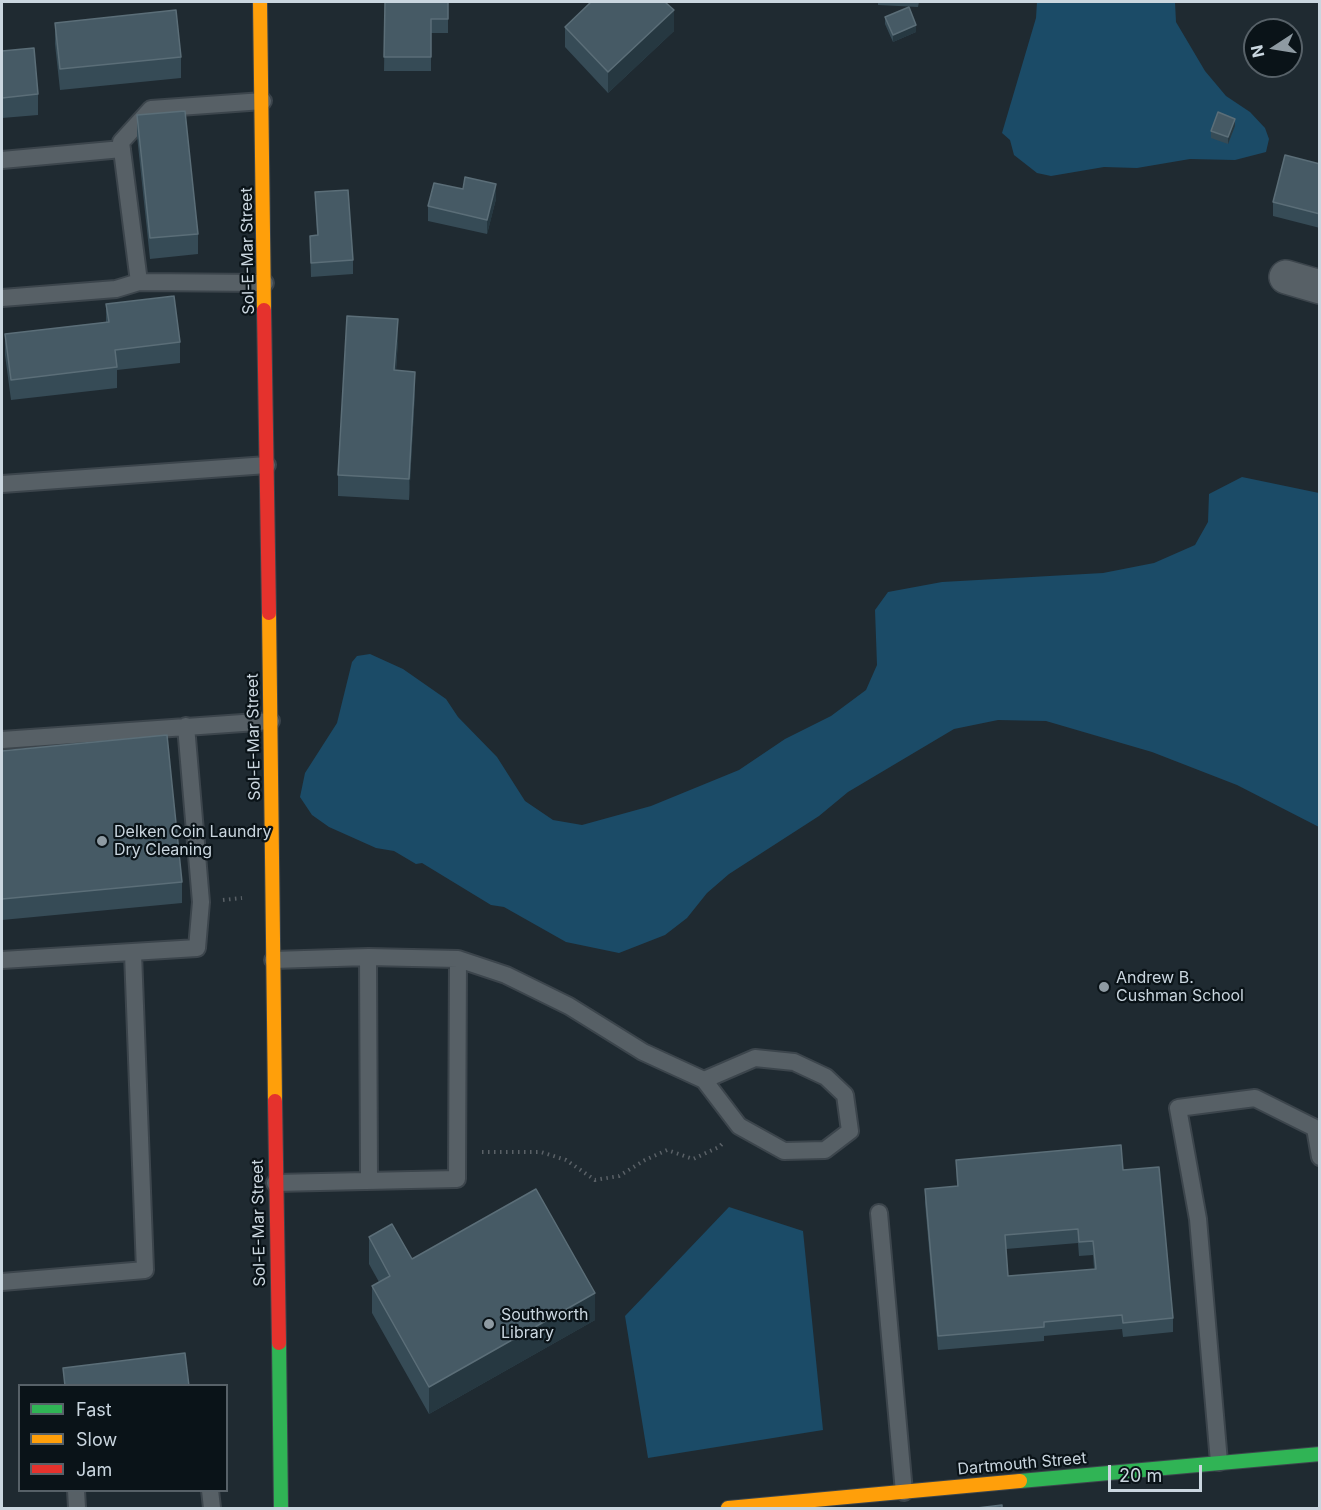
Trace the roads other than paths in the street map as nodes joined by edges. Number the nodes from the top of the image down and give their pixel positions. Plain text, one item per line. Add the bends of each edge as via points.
1 (260, 2) edge
2 (263, 101) junction
3 (122, 149) junction
4 (2, 160) edge
5 (1286, 277) dead end
6 (140, 282) junction
7 (265, 283) junction
8 (1320, 287) edge
9 (2, 298) edge
10 (267, 465) junction
11 (2, 484) edge
12 (271, 721) junction
13 (186, 726) junction
14 (2, 740) edge
15 (133, 953) junction
16 (368, 957) junction
17 (458, 959) junction
18 (2, 960) edge
19 (273, 960) junction
20 (704, 1080) junction
21 (1320, 1157) edge
22 (369, 1181) junction
23 (275, 1183) junction
24 (879, 1213) dead end
25 (2, 1282) edge
26 (1320, 1454) edge
27 (1219, 1462) junction
28 (76, 1492) edge
29 (210, 1492) edge
30 (904, 1492) junction
31 (77, 1509) edge
32 (212, 1509) edge
33 (281, 1509) edge
34 (728, 1509) edge

1 - 2 street, Sol-E-Mar Street
2 - 3 lane via 151,109 121,142
2 - 7 street, Sol-E-Mar Street
3 - 4 lane
3 - 6 lane
5 - 8 street
6 - 7 lane
6 - 9 lane via 116,289
7 - 10 street, Sol-E-Mar Street
10 - 11 lane
10 - 12 street, Sol-E-Mar Street
12 - 13 lane
12 - 19 street, Sol-E-Mar Street
13 - 14 lane
13 - 15 lane via 201,902 196,948
15 - 18 lane
15 - 25 lane via 145,1270
16 - 17 lane
16 - 19 lane
16 - 22 lane
17 - 20 lane via 537,990 643,1052
17 - 22 lane via 457,1179
19 - 23 street, Sol-E-Mar Street
20 - 20 lane via 739,1126 784,1151 825,1150 850,1131 845,1095 826,1077 794,1062 755,1058
21 - 27 lane via 1316,1128 1254,1098 1178,1108 1198,1219
22 - 23 lane
23 - 33 street, Sol-E-Mar Street
24 - 30 lane
26 - 27 street, Dartmouth Street
27 - 30 street, Dartmouth Street
28 - 31 lane
29 - 32 lane
30 - 34 street, Dartmouth Street

